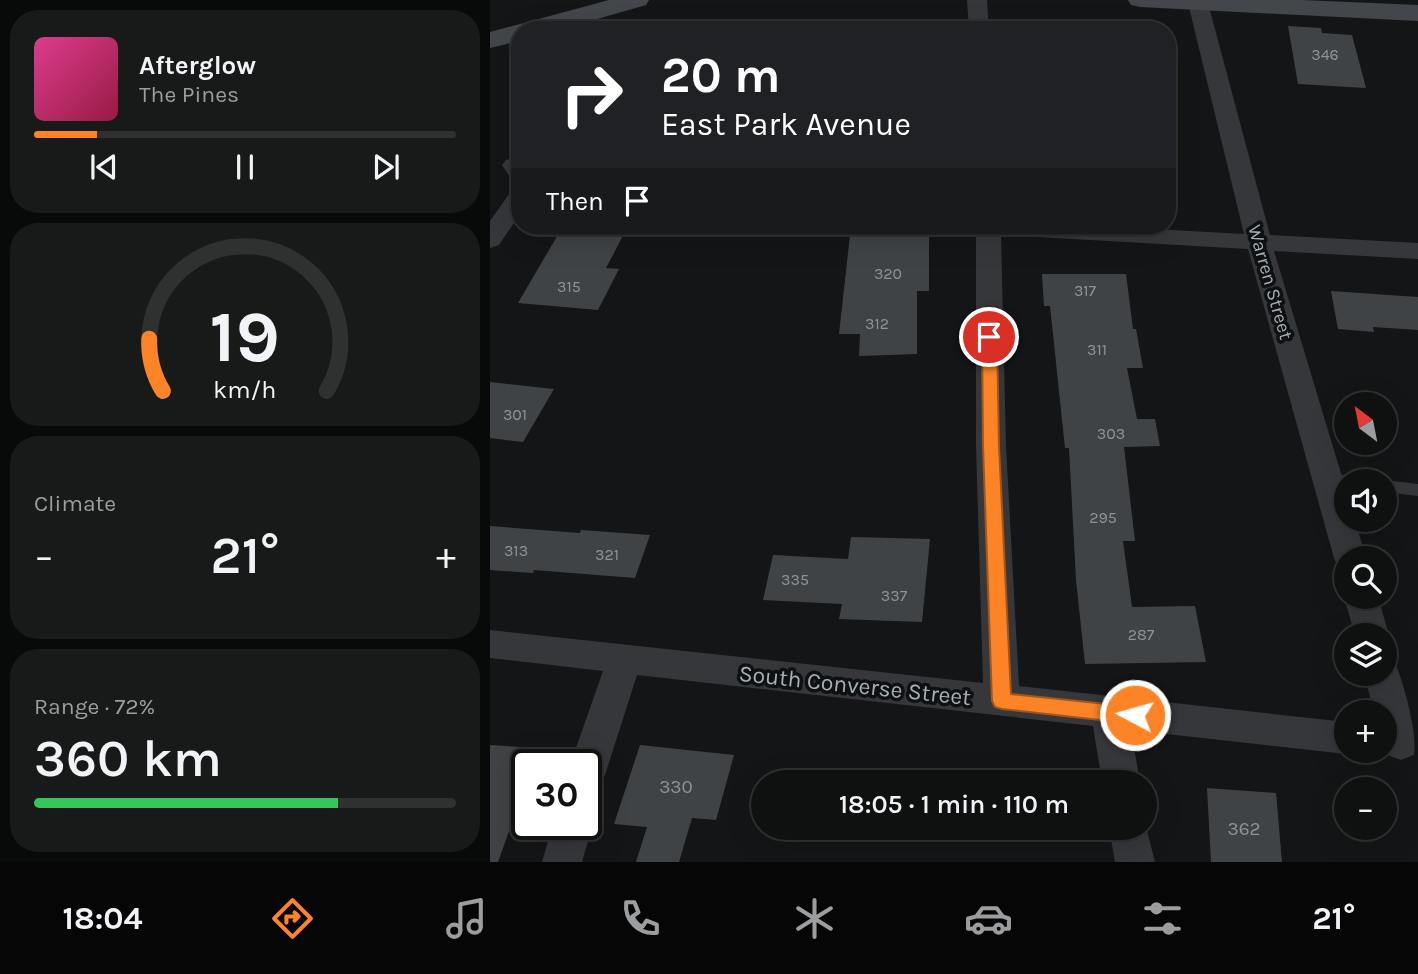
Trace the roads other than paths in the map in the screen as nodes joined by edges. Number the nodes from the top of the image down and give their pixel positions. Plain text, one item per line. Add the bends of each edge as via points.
1 (637, 0) edge
2 (977, 0) edge
3 (1140, 0) edge
4 (1198, 3) junction
5 (1418, 13) edge
6 (562, 21) edge
7 (978, 21) edge
8 (511, 35) edge
9 (490, 40) edge
10 (511, 208) edge
11 (988, 235) edge
12 (1140, 235) edge
13 (490, 240) edge
14 (1259, 242) junction
15 (1418, 251) edge
16 (1334, 469) edge
17 (1397, 488) edge
18 (1418, 490) edge
19 (490, 644) edge
20 (624, 660) junction
21 (1385, 686) edge
22 (1002, 701) junction
23 (1109, 712) junction
24 (1334, 737) edge
25 (1401, 744) edge
26 (595, 749) edge
27 (1119, 770) edge
28 (568, 840) edge
29 (1131, 840) edge
30 (562, 862) edge
31 (1135, 862) edge

1 - 6 main road
2 - 7 street
3 - 4 main road
4 - 5 main road
4 - 14 street, Warren Street
8 - 9 main road
10 - 13 street
11 - 22 street
12 - 14 street
14 - 15 street
14 - 16 street, Warren Street
17 - 18 lane
19 - 20 street, South Converse Street
20 - 22 street, South Converse Street
20 - 26 street
21 - 25 street
22 - 23 street, South Converse Street
23 - 24 street, South Converse Street
23 - 27 street
28 - 30 street
29 - 31 street

